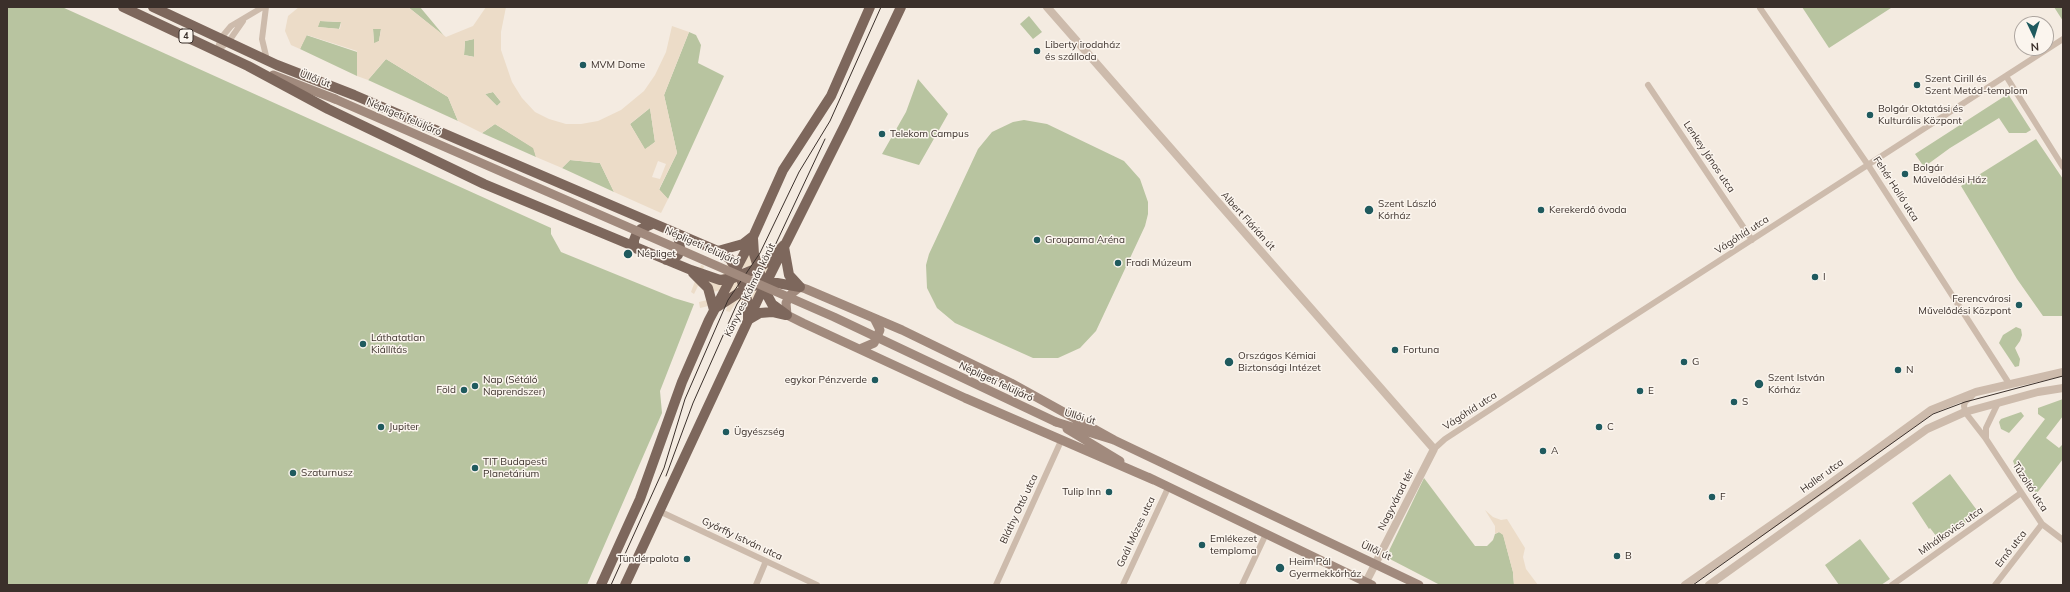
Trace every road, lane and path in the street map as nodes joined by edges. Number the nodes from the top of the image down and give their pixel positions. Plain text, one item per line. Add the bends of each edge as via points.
1 (123, 7) edge
2 (154, 7) edge
3 (263, 7) edge
4 (266, 7) edge
5 (870, 7) edge
6 (901, 7) edge
7 (1047, 7) edge
8 (1760, 8) edge
9 (225, 39) junction
10 (2063, 39) edge
11 (217, 51) junction
12 (267, 60) junction
13 (277, 65) junction
14 (248, 66) junction
15 (2006, 76) junction
16 (1648, 85) dead end
17 (335, 99) junction
18 (1868, 165) junction
19 (2063, 167) edge
20 (652, 224) junction
21 (678, 234) junction
22 (753, 237) junction
23 (1752, 240) junction
24 (784, 245) junction
25 (637, 249) junction
26 (718, 251) junction
27 (666, 260) junction
28 (758, 268) junction
29 (691, 270) junction
30 (737, 274) junction
31 (764, 284) junction
32 (800, 287) junction
33 (744, 290) junction
34 (714, 310) junction
35 (787, 315) junction
36 (874, 318) junction
37 (748, 320) junction
38 (860, 349) junction
39 (2063, 372) edge
40 (2010, 385) junction
41 (2063, 388) edge
42 (1976, 392) junction
43 (1998, 403) junction
44 (1965, 412) junction
45 (1056, 422) junction
46 (1986, 439) junction
47 (1114, 440) junction
48 (1061, 441) junction
49 (1434, 449) junction
50 (1154, 480) junction
51 (1168, 488) junction
52 (2021, 493) junction
53 (659, 511) junction
54 (2042, 524) junction
55 (1266, 534) junction
56 (2063, 540) edge
57 (766, 561) junction
58 (1375, 564) junction
59 (1369, 583) edge
60 (601, 585) edge
61 (625, 585) edge
62 (756, 585) edge
63 (817, 585) edge
64 (996, 585) edge
65 (1122, 585) edge
66 (1242, 585) edge
67 (1419, 585) edge
68 (1685, 585) edge
69 (1708, 585) edge
70 (1892, 585) edge
71 (1995, 585) edge

1 - 11 main road, Üllői út / 4
2 - 9 main road, Üllői út / 4
3 - 9 street via 250,14
4 - 12 street via 262,39
5 - 22 main road, Könyves Kálmán körút via 831,96 783,170
6 - 24 main road, Könyves Kálmán körút
7 - 49 street, Albert Flórián út
8 - 18 street, Fehér Holló utca
9 - 11 street
9 - 12 main road, Üllői út / 4
10 - 15 street, Vágóhíd utca
11 - 14 main road, Üllői út / 4
12 - 13 main road, Üllői út / 4
13 - 17 main road, Üllői út
13 - 20 main road via 354,95
14 - 17 main road, Üllői út
14 - 25 main road via 328,109 484,184
15 - 18 street, Vágóhíd utca
15 - 19 street
16 - 23 street, Lenkey János utca
17 - 45 main road, Népligeti felüljáró, bridge via 827,314
18 - 23 street, Vágóhíd utca
18 - 40 street, Fehér Holló utca
20 - 21 main road
20 - 25 main road via 636,234 634,246
21 - 26 main road
21 - 27 main road via 678,255 672,260
22 - 26 main road via 743,244
22 - 28 main road
22 - 30 main road, Könyves Kálmán körút
23 - 49 street, Vágóhíd utca
24 - 28 main road
24 - 31 main road, Könyves Kálmán körút
24 - 32 main road via 789,275
25 - 27 main road
26 - 30 main road via 730,259
27 - 29 main road
28 - 30 main road
28 - 31 main road
29 - 30 main road via 720,280
29 - 34 main road via 708,288
30 - 33 main road
30 - 34 main road, Könyves Kálmán körút
31 - 32 main road via 777,283
31 - 33 main road
31 - 35 main road via 772,304
31 - 37 main road, Könyves Kálmán körút
32 - 35 main road via 786,303
32 - 36 main road
33 - 34 main road
33 - 37 main road via 748,303
34 - 60 main road, Könyves Kálmán körút via 682,382 640,499
35 - 37 main road via 760,313
35 - 38 main road
36 - 38 main road via 880,330 874,343
36 - 47 main road via 1011,382
37 - 53 main road, Könyves Kálmán körút
38 - 48 main road
39 - 40 street, Haller utca
40 - 42 street, Haller utca
41 - 43 street
42 - 44 street via 1965,402
42 - 68 street, Haller utca via 1931,410
43 - 44 street
43 - 46 street via 1986,428
44 - 46 street, Tűzoltó utca
44 - 69 street via 1927,429
45 - 47 main road, Üllői út
45 - 50 main road, Üllői út
46 - 52 street, Tűzoltó utca
47 - 58 main road, Üllői út
48 - 50 main road
48 - 64 street, Bláthy Ottó utca
49 - 58 street, Nagyvárad tér
50 - 51 main road, Üllői út
51 - 55 main road, Üllői út
51 - 65 street, Gaál Mózes utca
52 - 54 street, Tűzoltó utca
52 - 70 street, Mihálkovics utca
53 - 57 street, Győrffy István utca
53 - 61 main road, Könyves Kálmán körút
54 - 56 street, Tűzoltó utca
54 - 71 street, Ernő utca
55 - 59 main road, Üllői út
55 - 66 street
57 - 62 street
57 - 63 street, Győrffy István utca
58 - 59 street, Nagyvárad tér
58 - 67 main road, Üllői út

